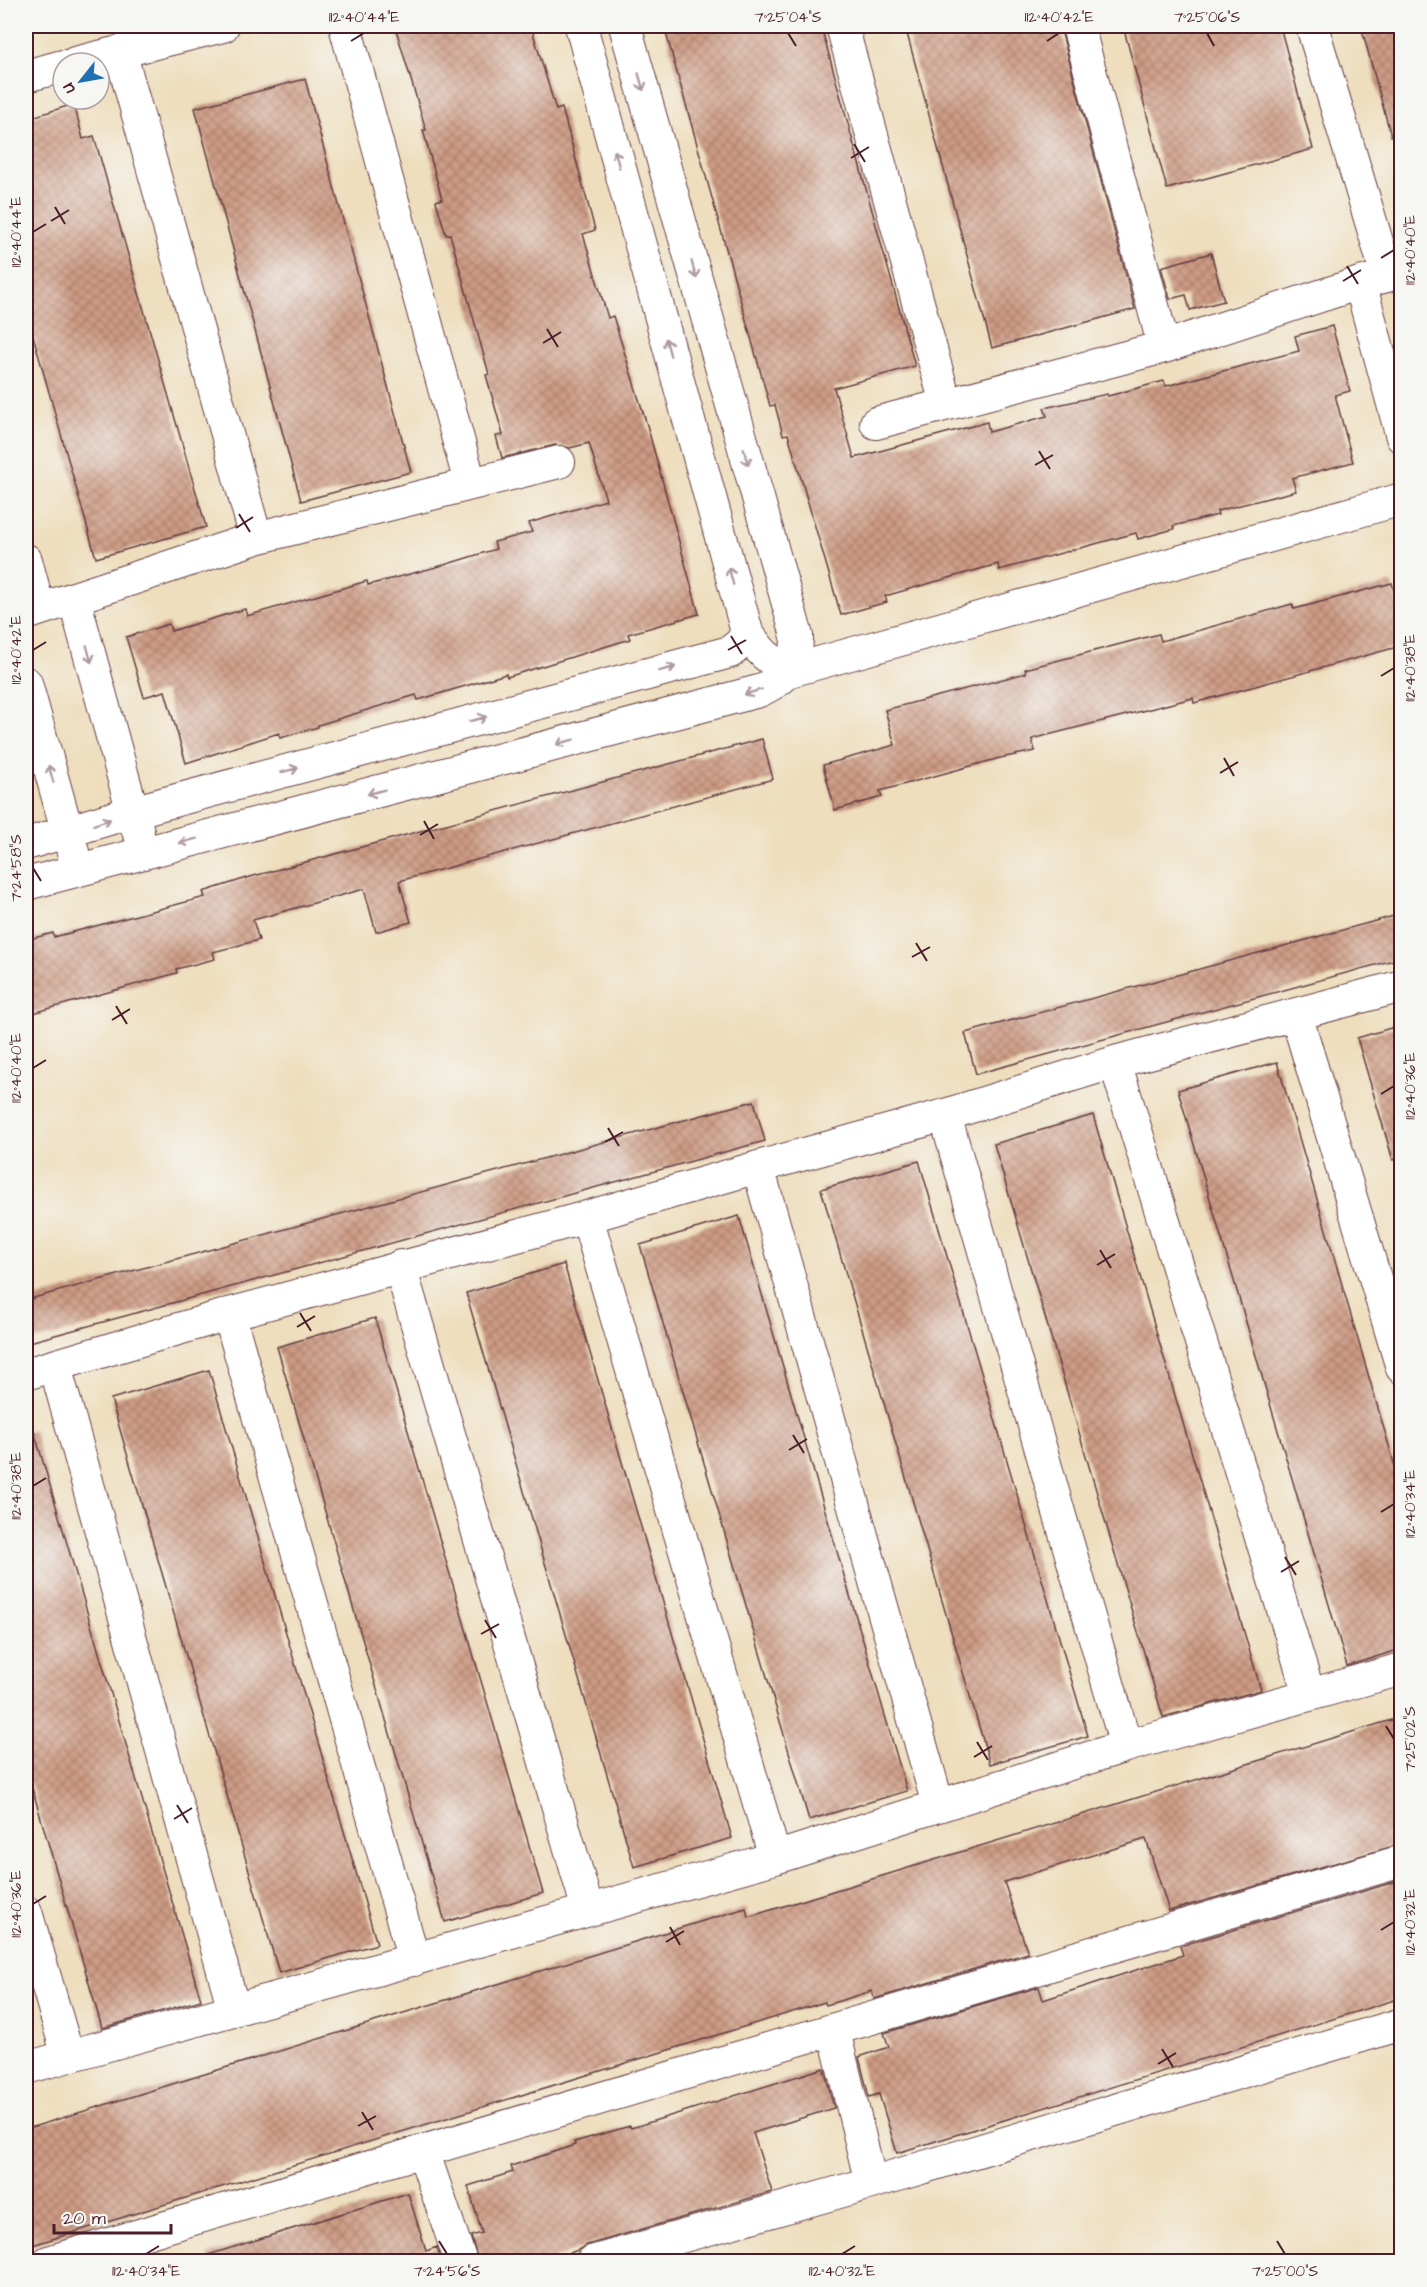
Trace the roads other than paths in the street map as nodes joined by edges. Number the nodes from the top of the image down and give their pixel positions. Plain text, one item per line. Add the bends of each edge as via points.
1 (223, 26) edge
2 (345, 26) edge
3 (581, 26) edge
4 (626, 26) edge
5 (842, 26) edge
6 (1078, 26) edge
7 (1312, 26) edge
8 (120, 51) junction
9 (111, 53) edge
10 (51, 69) edge
11 (26, 76) edge
12 (1383, 277) edge
13 (1164, 347) junction
14 (723, 374) junction
15 (679, 385) junction
16 (946, 404) junction
17 (876, 423) dead end
18 (1401, 437) edge
19 (559, 462) dead end
20 (470, 483) junction
21 (1401, 499) edge
22 (256, 538) junction
23 (26, 560) edge
24 (74, 598) junction
25 (32, 611) edge
26 (747, 632) junction
27 (790, 671) junction
28 (26, 683) edge
29 (132, 812) junction
30 (68, 833) junction
31 (26, 844) edge
32 (145, 853) junction
33 (78, 871) junction
34 (26, 884) edge
35 (1401, 986) edge
36 (1296, 1014) junction
37 (1115, 1062) junction
38 (945, 1115) junction
39 (758, 1167) junction
40 (587, 1217) junction
41 (400, 1266) junction
42 (229, 1314) junction
43 (56, 1366) junction
44 (1401, 1368) edge
45 (26, 1374) edge
46 (1401, 1669) edge
47 (1309, 1694) junction
48 (1126, 1746) junction
49 (938, 1805) junction
50 (775, 1857) junction
51 (1401, 1861) edge
52 (588, 1910) junction
53 (26, 1912) edge
54 (414, 1960) junction
55 (234, 2010) junction
56 (1401, 2024) edge
57 (834, 2031) junction
58 (68, 2056) junction
59 (26, 2068) edge
60 (423, 2151) junction
61 (871, 2182) junction
62 (48, 2262) edge
63 (461, 2262) edge
64 (592, 2262) edge

1 - 8 street
2 - 20 street
15 -> 3 street
4 -> 14 street
5 - 16 street
6 - 13 street
7 - 12 street
8 - 9 street
8 - 22 street
10 - 11 street
12 - 13 street
12 - 18 street
13 - 16 street
14 - 15 street
14 -> 27 street via 797,636 797,657
26 -> 15 street
16 - 17 street
19 - 20 street
20 - 22 street
21 - 27 street
22 - 24 street
23 - 25 street
24 - 25 street
24 -> 29 street
26 - 27 street via 772,663
29 -> 26 street via 730,652
27 -> 32 street via 759,691
30 -> 28 street
30 -> 29 street
29 - 32 street
30 - 31 street
30 - 33 street
32 - 33 street
33 - 34 street
35 - 36 street
36 - 37 street
36 - 44 street
37 - 38 street
37 - 47 street
38 - 39 street
38 - 48 street
39 - 40 street
39 - 49 street
40 - 41 street
40 - 50 street
41 - 42 street
41 - 52 street
42 - 43 street
42 - 54 street
43 - 45 street
43 - 55 street
46 - 47 street
47 - 48 street
48 - 49 street
49 - 50 street
50 - 52 street
51 - 57 street
52 - 54 street
53 - 58 street
54 - 55 street
55 - 58 street
56 - 61 street
57 - 60 street
57 - 61 street
58 - 59 street
60 - 62 street
60 - 63 street
61 - 64 street

